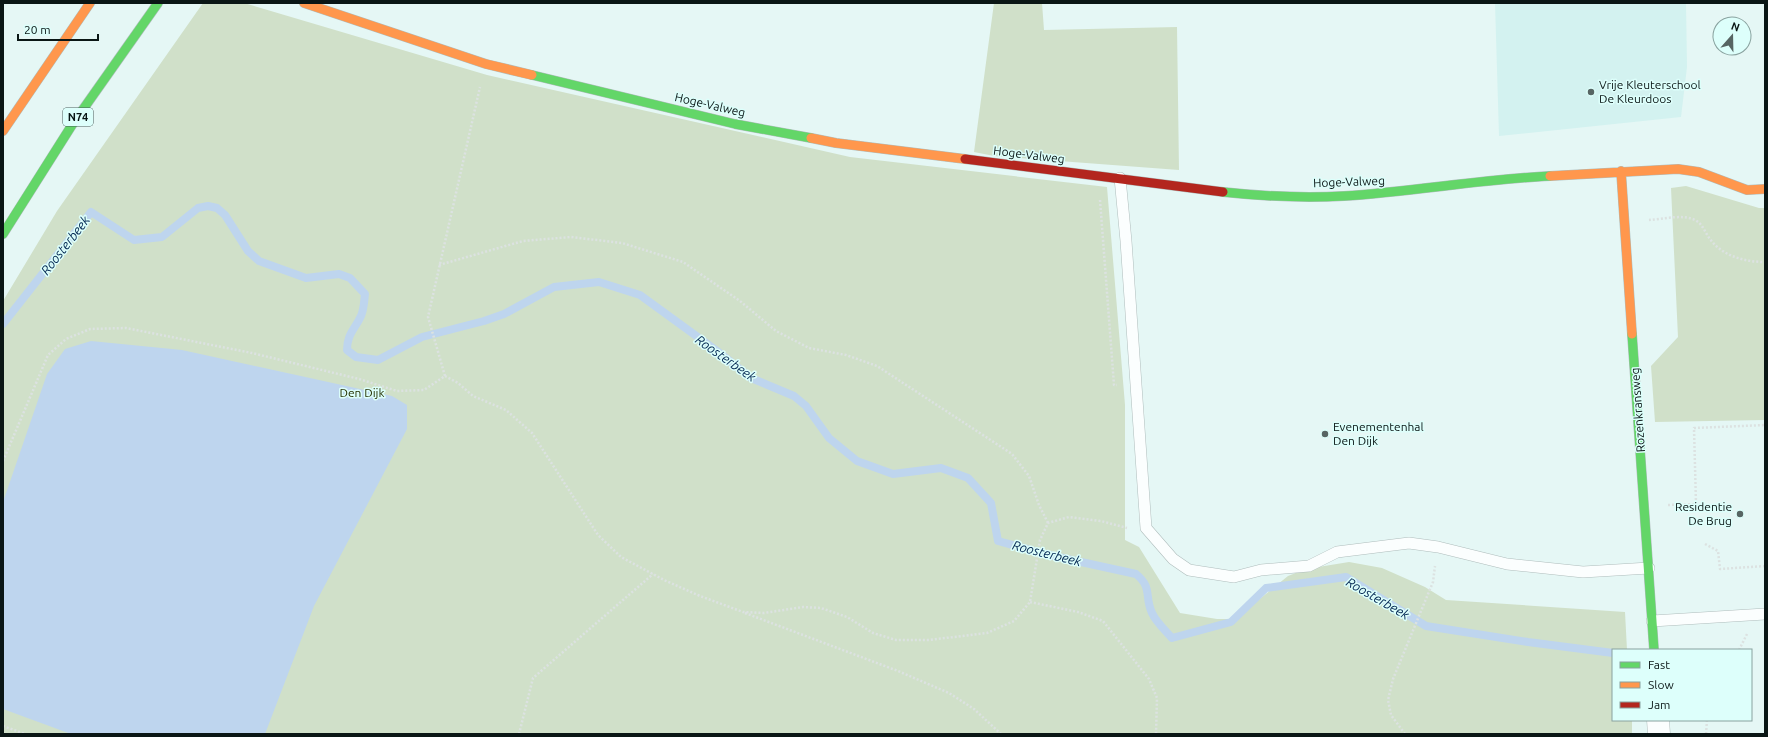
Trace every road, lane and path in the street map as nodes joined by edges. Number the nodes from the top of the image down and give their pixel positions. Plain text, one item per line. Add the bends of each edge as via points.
1 (90, 3) edge
2 (158, 3) edge
3 (304, 3) edge
4 (486, 64) junction
5 (3, 131) edge
6 (1621, 171) junction
7 (1120, 178) junction
8 (1765, 189) edge
9 (1673, 218) dead end
10 (3, 234) edge
11 (1765, 262) edge
12 (439, 265) junction
13 (445, 376) junction
14 (1765, 425) edge
15 (3, 462) edge
16 (1644, 506) junction
17 (1048, 523) junction
18 (1146, 528) junction
19 (1705, 544) dead end
20 (1438, 547) junction
21 (1765, 566) edge
22 (1649, 568) junction
23 (653, 574) junction
24 (1030, 602) junction
25 (743, 612) junction
26 (1765, 614) edge
27 (1652, 621) junction
28 (1654, 649) edge
29 (1658, 721) edge
30 (1707, 721) edge
31 (3, 726) edge
32 (25, 734) edge
33 (518, 734) edge
34 (1001, 734) edge
35 (1156, 734) edge
36 (1405, 734) edge
37 (1659, 734) edge
38 (1706, 734) edge

1 - 5 main road
2 - 10 main road, N74 via 72,125
3 - 4 main road, Hoge-Valweg
4 - 7 main road, Hoge-Valweg via 734,124 836,143
4 - 12 path
6 - 7 main road, Hoge-Valweg via 1521,177 1343,196 1250,195
6 - 8 main road, Hoge-Valweg via 1678,169 1699,172 1747,190
6 - 16 main road, Rozenkransweg
7 - 18 lane
9 - 11 path via 1696,220 1711,241 1728,254 1749,262
12 - 13 path via 428,317
12 - 17 path via 523,241 571,237 622,242 683,262 740,301 776,331 809,348 846,355 877,366 1012,454 1029,476
13 - 15 path via 424,390 397,391 359,379 245,352 126,328 90,329 66,339 48,355
13 - 23 path via 473,396 506,410 532,432 598,535 621,557
14 - 16 path via 1694,428 1696,504
16 - 22 main road, Rozenkransweg
17 - 18 path via 1069,517 1101,521 1129,529
17 - 24 path via 1040,540
18 - 20 lane via 1173,559 1189,570 1234,577 1261,570 1309,566 1337,552 1409,543
19 - 21 path via 1718,551 1720,569
20 - 22 lane via 1507,564 1583,572
20 - 36 path via 1433,582 1393,679 1388,700 1391,715
22 - 27 main road, Rozenkransweg
23 - 25 path
23 - 33 path via 533,678
24 - 25 path via 1014,621 987,633 929,640 896,640 873,633 847,617 821,608 803,607 764,613
24 - 35 path via 1078,612 1103,621 1148,679 1157,698
25 - 34 path via 898,671 948,693 974,709
26 - 27 lane
27 - 28 main road, Rozenkransweg
29 - 37 street
30 - 38 path
31 - 32 path

